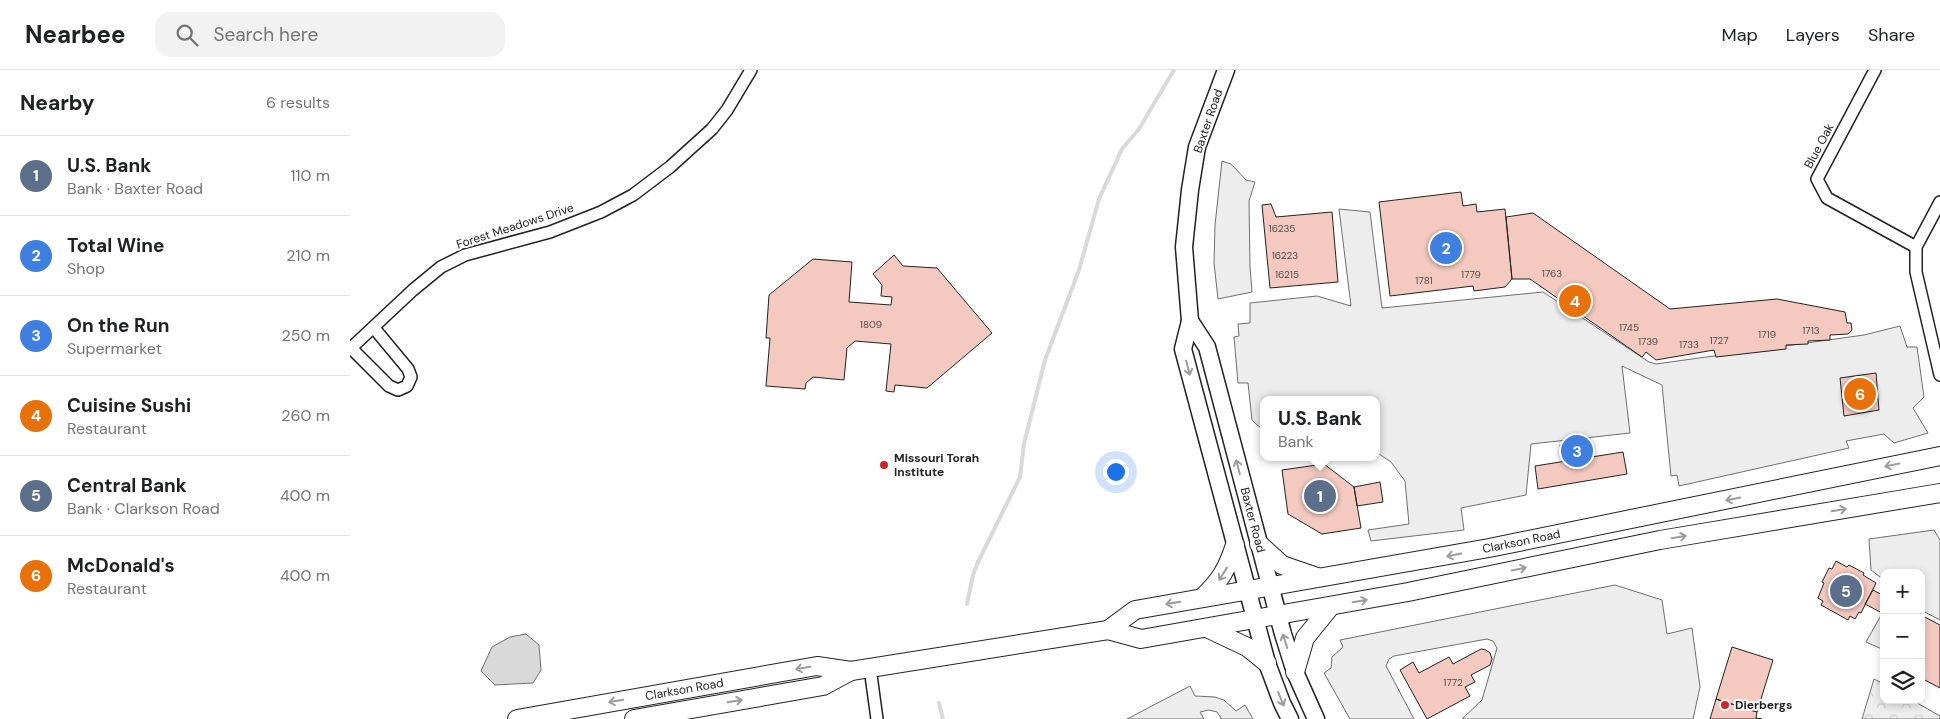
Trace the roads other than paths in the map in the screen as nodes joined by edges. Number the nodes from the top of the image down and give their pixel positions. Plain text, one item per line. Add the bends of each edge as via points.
1 (751, 70) edge
2 (1226, 70) edge
3 (1875, 70) edge
4 (1940, 202) edge
5 (1916, 247) junction
6 (1190, 321) junction
7 (374, 328) junction
8 (350, 349) edge
9 (1940, 375) edge
10 (1940, 456) edge
11 (1940, 493) edge
12 (1259, 544) junction
13 (1235, 545) junction
14 (1320, 578) junction
15 (1270, 586) junction
16 (1248, 590) junction
17 (1202, 598) junction
18 (1331, 606) junction
19 (1278, 616) junction
20 (1255, 619) junction
21 (1206, 628) junction
22 (1108, 630) junction
23 (1267, 663) junction
24 (870, 668) junction
25 (851, 671) junction
26 (1295, 672) junction
27 (716, 684) junction
28 (687, 710) junction
29 (517, 719) edge
30 (634, 719) edge
31 (876, 719) edge
32 (1290, 719) edge
33 (1316, 719) edge

1 - 7 street, Forest Meadows Drive via 712,129 633,195 550,232 465,255 441,267
2 - 6 main road, Baxter Road via 1197,147 1190,190 1184,247
3 - 5 street, Blue Oak via 1816,179 1827,198
4 - 5 street
5 - 9 street via 1916,272
12 -> 6 main road, Baxter Road via 1206,347
6 -> 13 main road, Baxter Road via 1183,348
7 - 8 street, Forest Meadows Drive
7 - 8 street via 408,369 411,378 407,386 398,390 389,386
10 -> 14 main road, Clarkson Road via 1489,548
18 -> 11 main road, Clarkson Road via 1636,544
12 - 14 main road via 1282,565
12 - 15 main road, Baxter Road
13 - 16 main road, Baxter Road
13 -> 17 main road via 1223,575
14 - 15 main road, Clarkson Road
15 - 16 main road, Clarkson Road
15 - 19 main road, Baxter Road
16 - 17 main road, Clarkson Road
16 - 20 main road, Baxter Road
17 -> 22 main road, Clarkson Road via 1135,610
18 - 19 main road, Clarkson Road
18 - 26 main road via 1305,638
19 - 20 main road, Clarkson Road
26 -> 19 main road, Baxter Road
20 - 21 main road, Clarkson Road
20 - 23 main road, Baxter Road
21 - 22 main road, Clarkson Road via 1141,639
21 - 23 main road via 1247,647
22 - 24 main road, Clarkson Road
23 -> 32 main road, Baxter Road
24 - 25 main road, Clarkson Road
24 - 31 street
25 -> 27 main road, Clarkson Road via 817,666
28 -> 25 main road, Clarkson Road via 823,686
26 - 33 main road, Baxter Road
27 - 28 main road
27 -> 29 main road, Clarkson Road
28 - 30 main road, Clarkson Road

